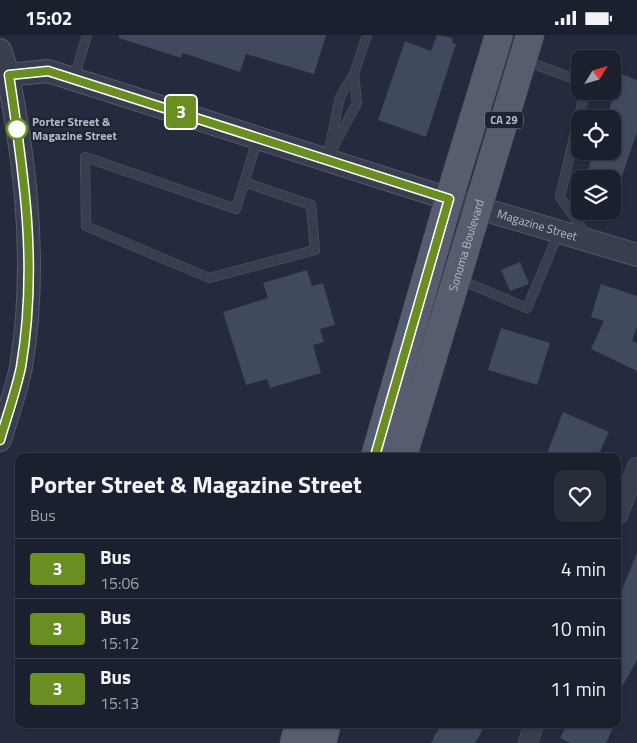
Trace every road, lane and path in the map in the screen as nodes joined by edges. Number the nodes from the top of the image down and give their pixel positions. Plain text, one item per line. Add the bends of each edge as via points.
1 (88, 35) edge
2 (367, 35) edge
3 (499, 35) edge
4 (526, 47) edge
5 (0, 50) edge
6 (354, 74) junction
7 (9, 75) junction
8 (571, 75) edge
9 (74, 78) junction
10 (583, 100) edge
11 (258, 137) junction
12 (326, 159) junction
13 (244, 182) junction
14 (449, 199) junction
15 (478, 206) junction
16 (559, 231) junction
17 (590, 241) junction
18 (637, 255) edge
19 (456, 278) junction
20 (0, 440) edge
21 (376, 453) edge
22 (404, 453) edge
23 (637, 467) edge
24 (621, 507) edge
25 (298, 728) edge
26 (326, 728) edge
27 (533, 728) edge
28 (294, 743) edge
29 (322, 743) edge
30 (528, 743) edge

1 - 9 lane
2 - 6 lane
3 - 14 main road, CA 29
4 - 8 lane
4 - 15 main road, Sonoma Boulevard / CA 29
5 - 7 street
6 - 12 lane via 340,97
6 - 12 lane via 356,103
7 - 9 street, Magazine Street via 48,71
7 - 20 street via 30,234 23,351
9 - 11 street, Magazine Street
10 - 17 lane via 560,197
11 - 12 street, Magazine Street
11 - 13 lane
12 - 14 street, Magazine Street
13 - 13 lane via 236,209 85,157 86,226 209,278 315,250 311,205
14 - 15 street, Magazine Street
14 - 21 main road, CA 29
15 - 16 street, Magazine Street
15 - 19 main road, Sonoma Boulevard / CA 29
16 - 17 street, Magazine Street
16 - 19 lane via 528,308
17 - 18 street, Magazine Street
19 - 22 main road, Sonoma Boulevard / CA 29
23 - 24 street
25 - 28 main road
26 - 29 main road
27 - 30 street

